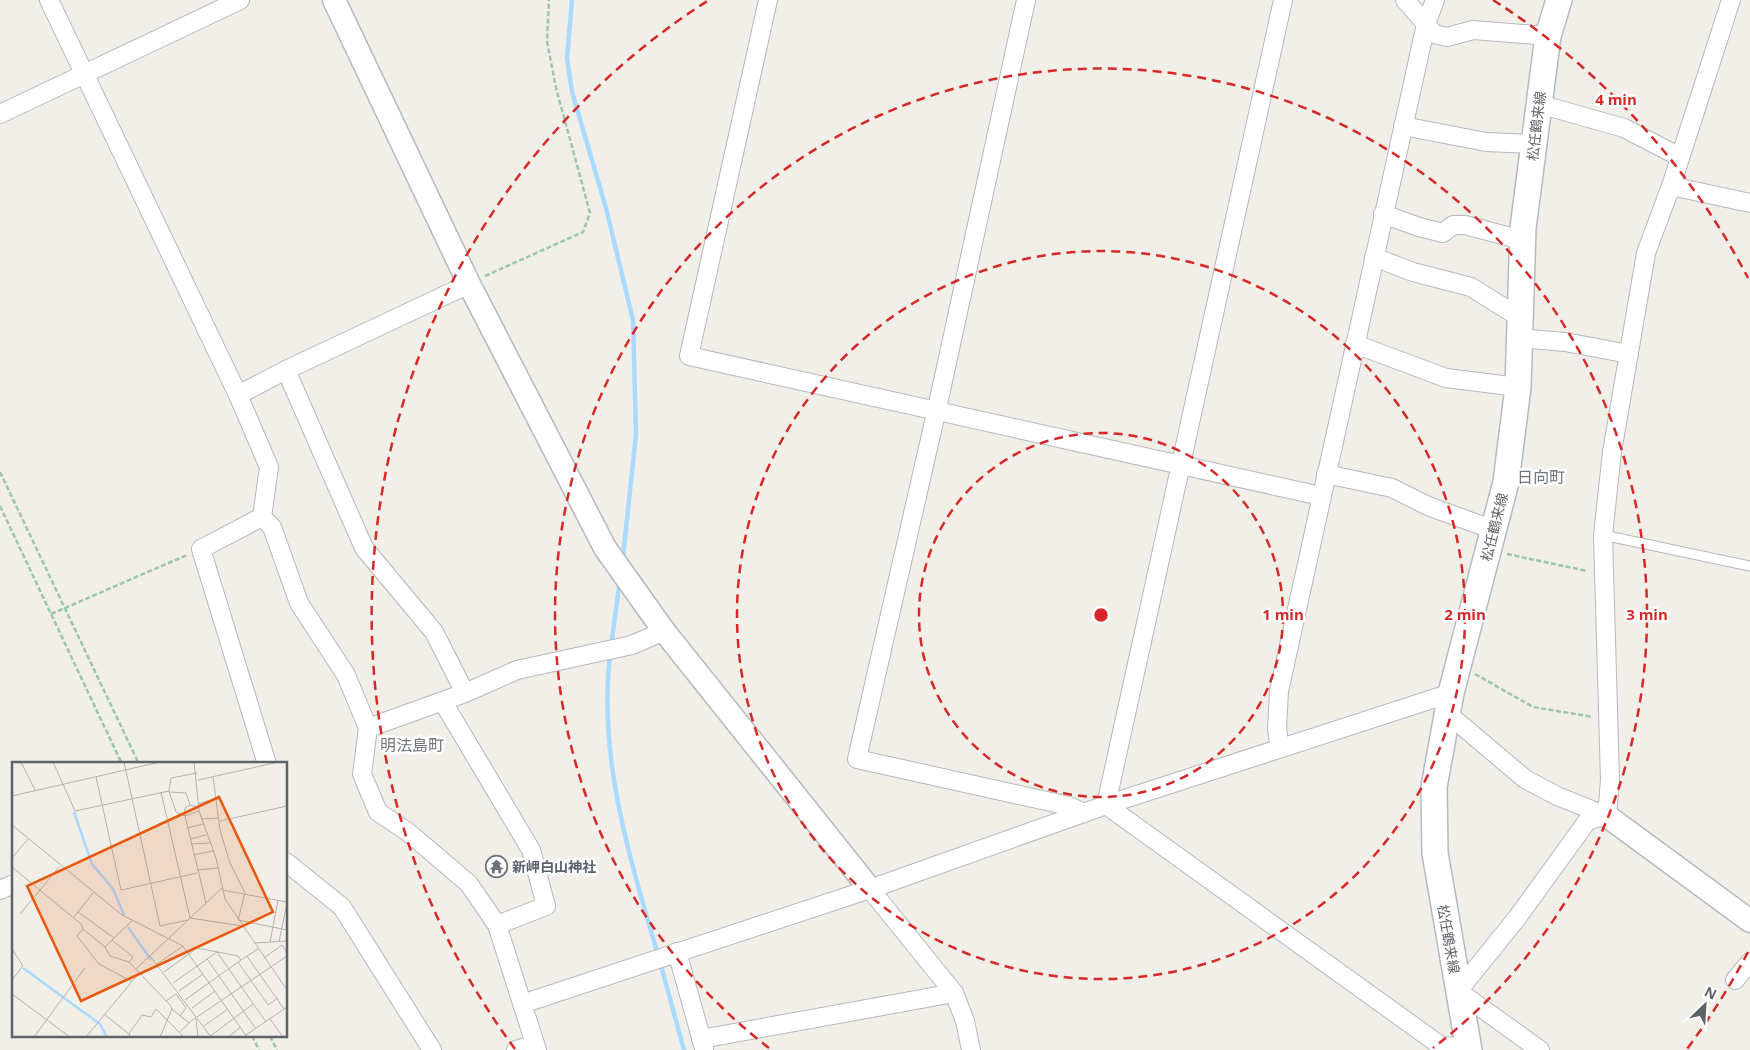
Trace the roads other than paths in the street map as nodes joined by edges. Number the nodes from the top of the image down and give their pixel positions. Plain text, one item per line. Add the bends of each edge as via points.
1 (49, 0) edge
2 (240, 0) edge
3 (334, 0) edge
4 (768, 0) edge
5 (1026, 0) edge
6 (1283, 0) edge
7 (1405, 0) edge
8 (1435, 0) edge
9 (1559, 0) edge
10 (1728, 1) edge
11 (1426, 24) junction
12 (1548, 36) junction
13 (84, 74) junction
14 (1539, 104) junction
15 (0, 114) edge
16 (1403, 126) junction
17 (1534, 144) junction
18 (1680, 157) junction
19 (1671, 186) junction
20 (1750, 203) edge
21 (1383, 214) junction
22 (1522, 240) junction
23 (1374, 257) junction
24 (469, 284) junction
25 (1519, 327) junction
26 (1356, 344) junction
27 (1629, 354) junction
28 (286, 370) junction
29 (1518, 387) junction
30 (238, 395) junction
31 (936, 413) junction
32 (1180, 466) junction
33 (1326, 474) junction
34 (1321, 496) junction
35 (262, 517) junction
36 (1603, 535) junction
37 (1491, 540) junction
38 (1750, 566) edge
39 (664, 631) junction
40 (465, 693) junction
41 (443, 702) junction
42 (1449, 703) junction
43 (368, 728) junction
44 (1280, 748) junction
45 (266, 762) edge
46 (1106, 805) junction
47 (1084, 813) junction
48 (1607, 816) junction
49 (288, 864) edge
50 (12, 885) edge
51 (870, 889) junction
52 (0, 890) edge
53 (1750, 920) edge
54 (498, 925) junction
55 (672, 954) junction
56 (1750, 962) edge
57 (1735, 980) dead end
58 (1458, 991) junction
59 (954, 993) junction
60 (522, 1004) junction
61 (702, 1044) edge
62 (536, 1047) edge
63 (1469, 1048) edge
64 (432, 1050) edge
65 (516, 1050) edge
66 (971, 1050) edge
67 (1540, 1050) edge

1 - 13 street
2 - 13 street
3 - 24 street
4 - 31 street via 689,356
5 - 31 street
6 - 32 street
7 - 11 street
8 - 11 street
9 - 12 main road, 松任鶴来線
10 - 18 street
11 - 12 street via 1434,34 1447,36 1473,30
11 - 16 street
12 - 14 main road, 松任鶴来線
13 - 15 street
13 - 30 street
14 - 17 main road, 松任鶴来線
14 - 18 street via 1624,128
16 - 17 street via 1486,142
16 - 21 street
17 - 22 main road, 松任鶴来線
18 - 19 street
19 - 20 street
19 - 27 street via 1646,253
21 - 22 street via 1443,233 1453,225 1465,225
21 - 23 street
22 - 25 main road, 松任鶴来線
23 - 25 street via 1413,272 1470,287
23 - 26 street
24 - 28 street
24 - 39 street via 605,548
25 - 27 street via 1565,342
25 - 29 main road, 松任鶴来線
26 - 29 street via 1446,378
26 - 33 street
27 - 36 street via 1612,452
28 - 30 street
28 - 40 street via 364,548 434,632
29 - 37 main road, 松任鶴来線 via 1506,482
30 - 35 street via 269,467
31 - 32 street
31 - 47 street via 857,760 1069,806
32 - 34 street
32 - 46 street
33 - 34 street
33 - 37 street via 1392,488
34 - 44 street via 1279,691 1277,729
35 - 43 street via 272,527 300,603 346,674
35 - 45 street via 201,549
36 - 38 lane
36 - 48 street via 1610,788
37 - 42 main road, 松任鶴来線
39 - 40 street via 632,645 517,670
39 - 51 street
40 - 41 street
41 - 43 street
41 - 54 street via 531,850 546,906
42 - 44 street
42 - 48 street via 1525,779
42 - 58 main road, 松任鶴来線 via 1434,787 1435,853
43 - 54 street via 362,774 378,812 408,832 469,884
44 - 46 street
46 - 47 street
46 - 63 street via 1440,1046
47 - 51 street
48 - 53 street
48 - 58 street via 1588,820
49 - 64 street via 342,907
50 - 52 street
51 - 55 street
51 - 59 street
54 - 60 street
55 - 60 street
55 - 61 street
56 - 57 street
58 - 63 main road, 松任鶴来線
58 - 67 street
59 - 61 street
59 - 66 street via 965,1021
60 - 62 street
62 - 65 street

